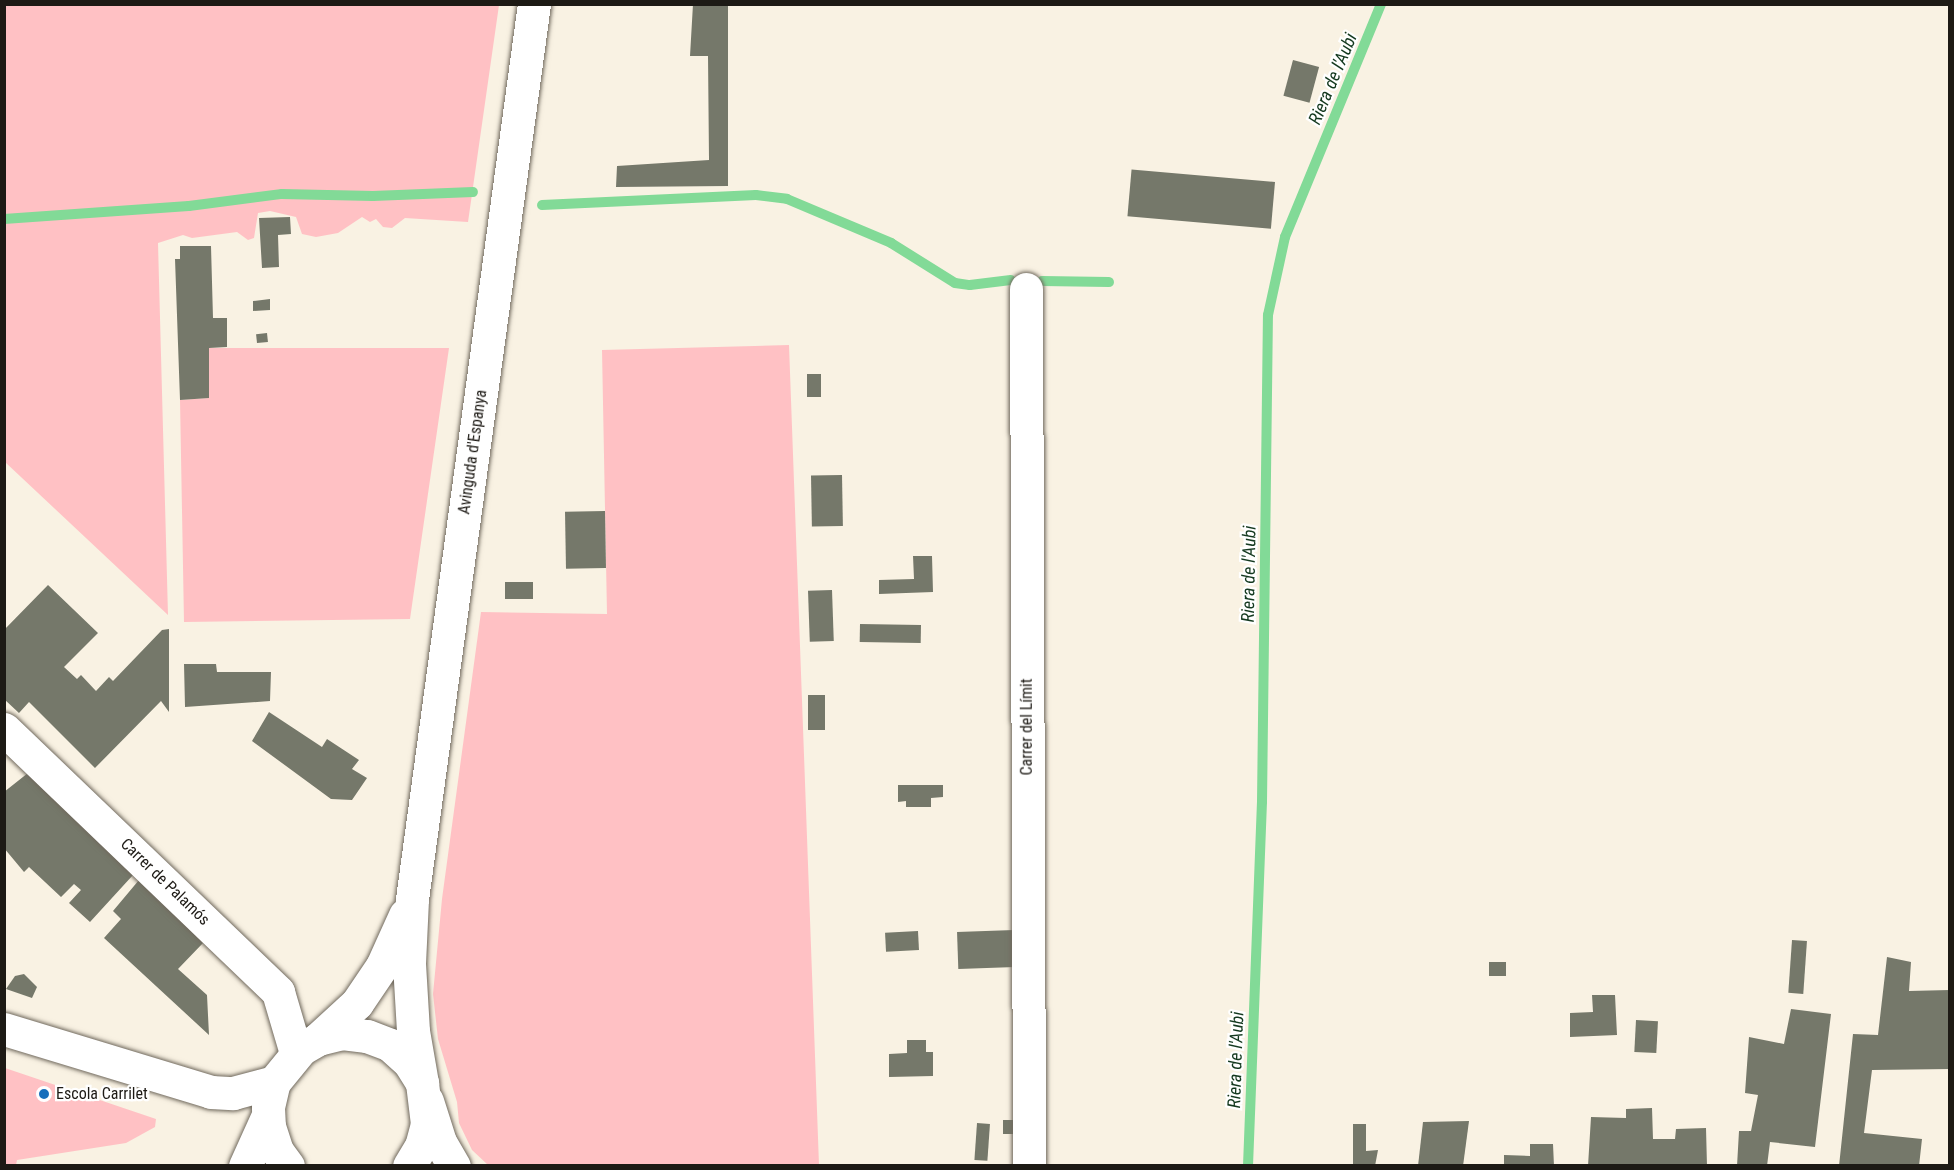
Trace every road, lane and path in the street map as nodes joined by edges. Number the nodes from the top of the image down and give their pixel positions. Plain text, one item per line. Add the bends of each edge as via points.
1 (534, 4) edge
2 (1026, 289) dead end
3 (4, 729) edge
4 (412, 899) junction
5 (4, 1029) edge
6 (307, 1046) junction
7 (274, 1082) junction
8 (425, 1092) junction
9 (268, 1115) junction
10 (245, 1166) edge
11 (288, 1166) edge
12 (409, 1166) edge
13 (454, 1166) edge
14 (1029, 1166) edge

1 - 4 street, Avinguda d'Espanya
2 - 14 street, Carrer del Límit
3 - 6 street, Carrer de Palamós via 278,992
4 - 6 street, Avinguda d'Espanya via 382,966 357,1003
4 - 8 street, Avinguda d'Espanya via 409,963 413,1031
5 - 7 street via 211,1092 233,1093
6 - 7 street, Avinguda d'Espanya
6 - 8 street via 348,1034 379,1040 409,1062
7 - 9 street
8 - 12 street via 425,1135
8 - 13 street via 440,1142
9 - 10 street
9 - 11 street via 272,1140

